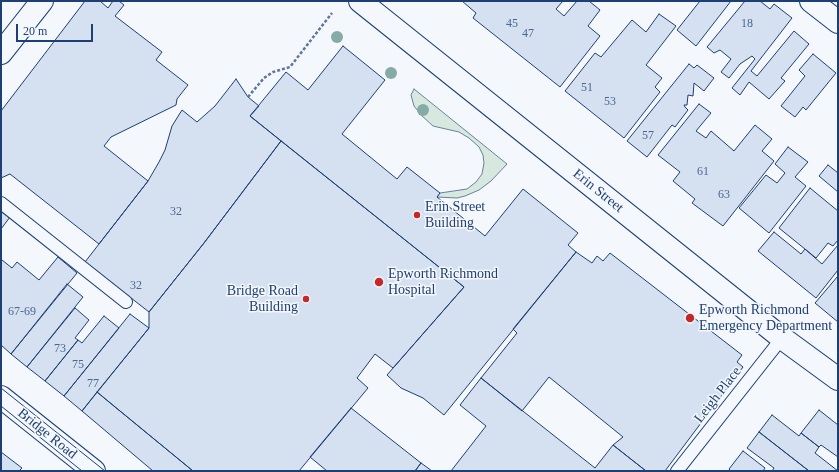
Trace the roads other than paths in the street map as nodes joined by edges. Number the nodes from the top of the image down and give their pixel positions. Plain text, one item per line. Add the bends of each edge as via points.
1 (42, 1) edge
2 (360, 1) edge
3 (811, 1) edge
4 (838, 22) edge
5 (1, 53) edge
6 (1, 203) edge
7 (126, 302) dead end
8 (782, 338) junction
9 (838, 379) edge
10 (1, 396) edge
11 (94, 471) edge
12 (677, 471) edge

1 - 5 street
2 - 8 street, Erin Street
3 - 4 street
6 - 7 lane
8 - 9 street, Erin Street
8 - 12 lane, Leigh Place
10 - 11 street, Bridge Road

